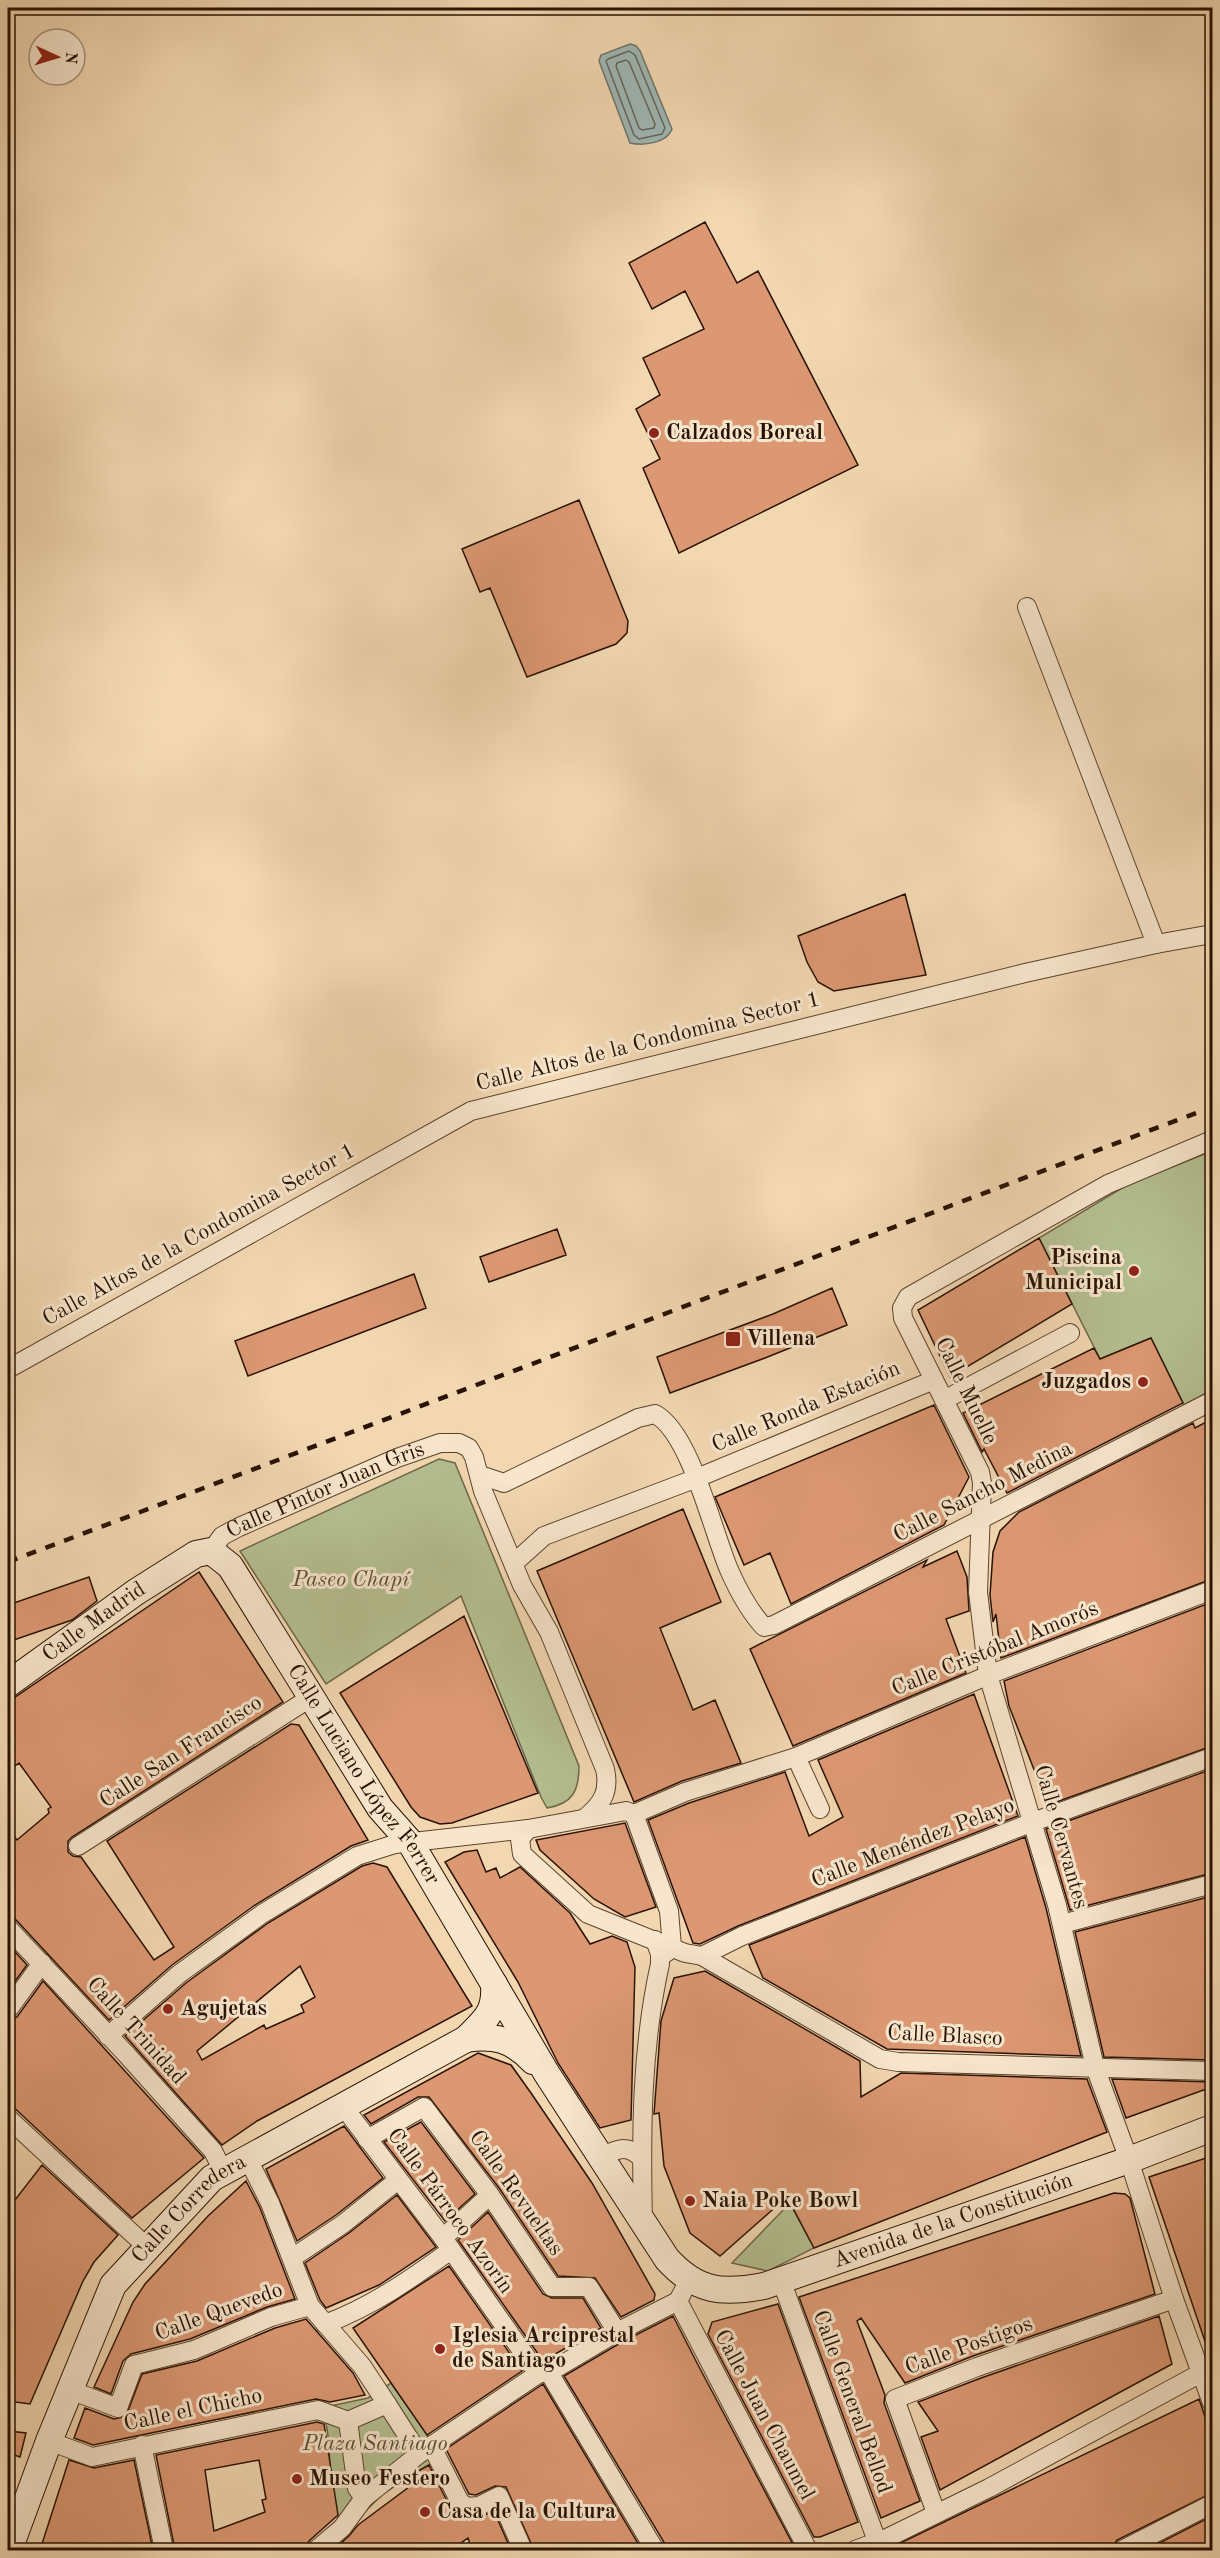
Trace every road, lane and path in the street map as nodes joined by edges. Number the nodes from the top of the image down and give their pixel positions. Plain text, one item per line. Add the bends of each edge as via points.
1 (1027, 607) dead end
2 (1212, 934) edge
3 (1156, 944) junction
4 (1212, 1140) edge
5 (1070, 1333) dead end
6 (8, 1369) edge
7 (934, 1380) junction
8 (944, 1400) junction
9 (1212, 1401) edge
10 (480, 1475) junction
11 (697, 1478) junction
12 (979, 1522) junction
13 (211, 1551) junction
14 (182, 1562) joint
15 (514, 1563) junction
16 (1212, 1590) edge
17 (988, 1675) junction
18 (8, 1684) edge
19 (310, 1698) junction
20 (1212, 1756) edge
21 (796, 1757) junction
22 (820, 1809) dead end
23 (634, 1814) junction
24 (585, 1818) junction
25 (1033, 1822) junction
26 (528, 1829) junction
27 (426, 1841) junction
28 (78, 1846) dead end
29 (1212, 1884) edge
30 (1062, 1924) junction
31 (8, 1928) edge
32 (655, 1940) junction
33 (672, 1947) junction
34 (702, 1956) junction
35 (42, 1963) junction
36 (660, 1964) junction
37 (494, 1984) junction
38 (8, 2010) edge
39 (108, 2036) junction
40 (466, 2039) junction
41 (1095, 2067) junction
42 (1212, 2071) edge
43 (547, 2074) junction
44 (343, 2106) junction
45 (8, 2118) edge
46 (1212, 2128) edge
47 (367, 2139) junction
48 (600, 2157) junction
49 (249, 2158) junction
50 (642, 2160) junction
51 (1129, 2160) junction
52 (223, 2171) junction
53 (398, 2180) junction
54 (490, 2195) junction
55 (643, 2222) junction
56 (447, 2244) junction
57 (148, 2248) junction
58 (292, 2258) junction
59 (781, 2280) junction
60 (683, 2291) junction
61 (1174, 2299) junction
62 (310, 2306) junction
63 (325, 2324) junction
64 (617, 2332) junction
65 (1207, 2370) edge
66 (543, 2373) junction
67 (70, 2390) junction
68 (1212, 2403) edge
69 (387, 2404) junction
70 (348, 2421) junction
71 (49, 2441) junction
72 (142, 2445) junction
73 (425, 2450) junction
74 (364, 2498) junction
75 (1212, 2504) edge
76 (936, 2513) junction
77 (887, 2543) edge
78 (9, 2550) edge
79 (164, 2550) edge
80 (316, 2550) edge
81 (523, 2550) edge
82 (656, 2550) edge
83 (808, 2550) edge
84 (855, 2550) edge
85 (1122, 2550) edge

1 - 3 street
2 - 3 street, Calle Altos de la Condomina Sector 1
3 - 6 street, Calle Altos de la Condomina Sector 1 via 1024,973 471,1112
4 - 7 street, Calle Muelle via 1108,1184 908,1296 902,1308 903,1318
5 - 8 street
7 - 8 street, Calle Muelle
7 - 11 street, Calle Ronda Estación
8 - 12 street, Calle Muelle via 980,1472
9 - 12 street, Calle Sancho Medina
10 - 11 street, Calle Ronda Estación via 504,1483 638,1418 655,1414 670,1426
10 - 13 street, Calle Pintor Juan Gris via 469,1448 449,1442 418,1451 240,1527 222,1536
10 - 15 street
11 - 12 street, Calle Sancho Medina via 729,1570 751,1612 764,1627
11 - 15 street, Calle Ronda Estación via 544,1536
12 - 17 street, Calle Cervantes via 978,1592
13 - 14 street, Calle Pintor Juan Gris
13 - 19 street, Calle Luciano López Ferrer via 230,1566
14 - 18 street, Calle Madrid
15 - 24 street via 526,1594 549,1632 605,1769 605,1796
16 - 17 street, Calle Cristóbal Amorós
17 - 21 street, Calle Cristóbal Amorós
17 - 25 street, Calle Cervantes
19 - 27 street, Calle Luciano López Ferrer via 380,1808
19 - 28 street, Calle San Francisco
20 - 25 street, Calle Menéndez Pelayo
21 - 22 street
21 - 23 street, Calle Cristóbal Amorós via 685,1792
23 - 24 street, Calle Cristóbal Amorós via 626,1811
23 - 33 street via 669,1911
24 - 26 street, Calle Cristóbal Amorós
25 - 30 street, Calle Cervantes
25 - 34 street, Calle Menéndez Pelayo via 742,1936
26 - 27 street, Calle Cristóbal Amorós
26 - 32 street, Calle Blasco via 520,1839 524,1857 588,1914
27 - 37 street, Calle Luciano López Ferrer via 423,1867
27 - 39 street, Calle Cristóbal Amorós via 357,1856 262,1914 179,1974
29 - 30 street
30 - 41 street, Calle Cervantes
31 - 35 street, Calle Trinidad
32 - 33 street, Calle Blasco
32 - 36 street
33 - 34 street, Calle Blasco
33 - 36 street
34 - 41 street, Calle Blasco via 886,2061
35 - 38 street
35 - 39 street, Calle Trinidad
36 - 50 street via 647,2028
37 - 40 street, Calle Corredera via 492,2009
37 - 43 street, Calle Luciano López Ferrer
39 - 52 street, Calle Trinidad via 213,2151
40 - 43 street via 483,2036 507,2041
40 - 44 street, Calle Corredera
41 - 42 street, Calle Blasco
41 - 51 street, Calle Cervantes
43 - 48 street
44 - 47 street, Calle Párroco Azorín
44 - 49 street, Calle Corredera
45 - 57 street
46 - 51 street, Avenida de la Constitución
47 - 53 street, Calle Párroco Azorín
47 - 54 street, Calle Revueltas via 424,2107
48 - 50 street via 627,2149 635,2151
48 - 55 street
49 - 52 street, Calle Corredera
49 - 58 street
50 - 55 street
51 - 59 street, Avenida de la Constitución
51 - 61 street, Calle Cervantes
52 - 57 street, Calle Corredera
53 - 56 street, Calle Párroco Azorín
53 - 58 street
54 - 56 street
54 - 64 street, Calle Revueltas via 552,2287 589,2287
55 - 60 street via 668,2259
56 - 63 street via 401,2287
56 - 66 street, Calle Párroco Azorín
57 - 67 street, Calle Corredera via 113,2285
58 - 62 street
59 - 60 street, Avenida de la Constitución via 745,2290
59 - 77 street, Calle General Bellod
60 - 64 street
60 - 83 street, Calle Juan Chaumel
61 - 65 street, Calle Cervantes
61 - 76 street, Calle Postigos via 895,2399
62 - 63 street
62 - 67 street, Calle Quevedo via 271,2317 194,2350 134,2365 118,2408
63 - 69 street via 362,2366
64 - 66 street
65 - 68 street, Calle Cervantes
65 - 76 street
66 - 73 street
66 - 82 street, Calle Párroco Azorín
67 - 71 street, Calle Corredera
69 - 70 street
69 - 73 street
70 - 72 street, Calle el Chicho via 318,2410
70 - 74 street via 357,2488
71 - 72 street, Calle el Chicho via 92,2457
71 - 78 street, Calle Corredera
72 - 79 street
73 - 74 street
73 - 81 street via 467,2507 499,2496
74 - 80 street via 342,2528
75 - 85 street
76 - 77 street
77 - 84 street

